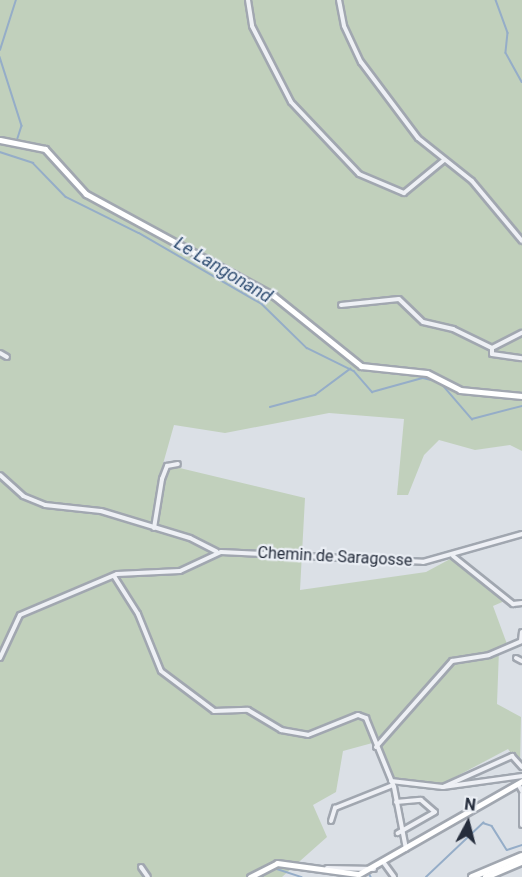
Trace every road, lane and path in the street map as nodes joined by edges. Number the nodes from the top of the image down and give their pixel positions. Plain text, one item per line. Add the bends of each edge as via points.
1 (248, 0) edge
2 (339, 0) edge
3 (0, 140) edge
4 (444, 160) junction
5 (522, 241) edge
6 (341, 305) dead end
7 (522, 333) edge
8 (492, 348) junction
9 (0, 353) edge
10 (7, 357) dead end
11 (522, 358) edge
12 (522, 396) edge
13 (178, 464) dead end
14 (0, 475) edge
15 (154, 528) junction
16 (522, 534) edge
17 (217, 552) junction
18 (453, 556) junction
19 (114, 576) junction
20 (522, 603) edge
21 (522, 632) edge
22 (522, 641) edge
23 (0, 658) edge
24 (516, 658) dead end
25 (522, 661) edge
26 (376, 747) junction
27 (522, 767) edge
28 (522, 776) edge
29 (520, 782) edge
30 (392, 783) junction
31 (443, 787) junction
32 (522, 793) edge
33 (396, 802) junction
34 (331, 821) dead end
35 (522, 825) edge
36 (398, 834) junction
37 (406, 850) junction
38 (522, 856) edge
39 (522, 862) edge
40 (384, 863) junction
41 (141, 867) dead end
42 (327, 868) junction
43 (359, 874) edge
44 (148, 877) edge
45 (250, 877) edge
46 (394, 877) edge
47 (472, 877) edge
48 (486, 877) edge

1 - 4 street via 252,26 291,102 359,174 404,194
2 - 4 street via 344,26 361,62 418,138
3 - 12 main road via 45,149 86,194 270,293 356,363 434,375 460,390
4 - 5 street via 472,181
6 - 8 street via 399,299 423,322 443,324
7 - 8 street
8 - 11 street via 492,354
9 - 10 street
13 - 15 street via 169,465 162,479
14 - 15 street via 23,496 46,506 95,510
15 - 17 street
16 - 18 street, Chemin de Saragosse
17 - 18 street, Chemin de Saragosse via 386,562
17 - 19 street via 180,571
18 - 20 street via 512,603
19 - 23 street via 16,618
19 - 26 street via 138,614 162,671 198,702 214,711 248,710 281,730 301,734 326,731 361,715
21 - 22 street
22 - 26 street via 489,655 452,661
24 - 25 street
26 - 30 street
27 - 31 street via 512,756
28 - 31 street
29 - 32 street
29 - 37 main road
30 - 31 street
30 - 33 street
30 - 34 street via 335,808
32 - 35 street
33 - 36 street
33 - 36 street via 422,800 437,811
36 - 37 street
37 - 40 main road
38 - 47 highway
39 - 48 highway
40 - 43 main road
40 - 46 street
41 - 44 street
42 - 43 main road
42 - 43 street
42 - 45 main road via 273,864

